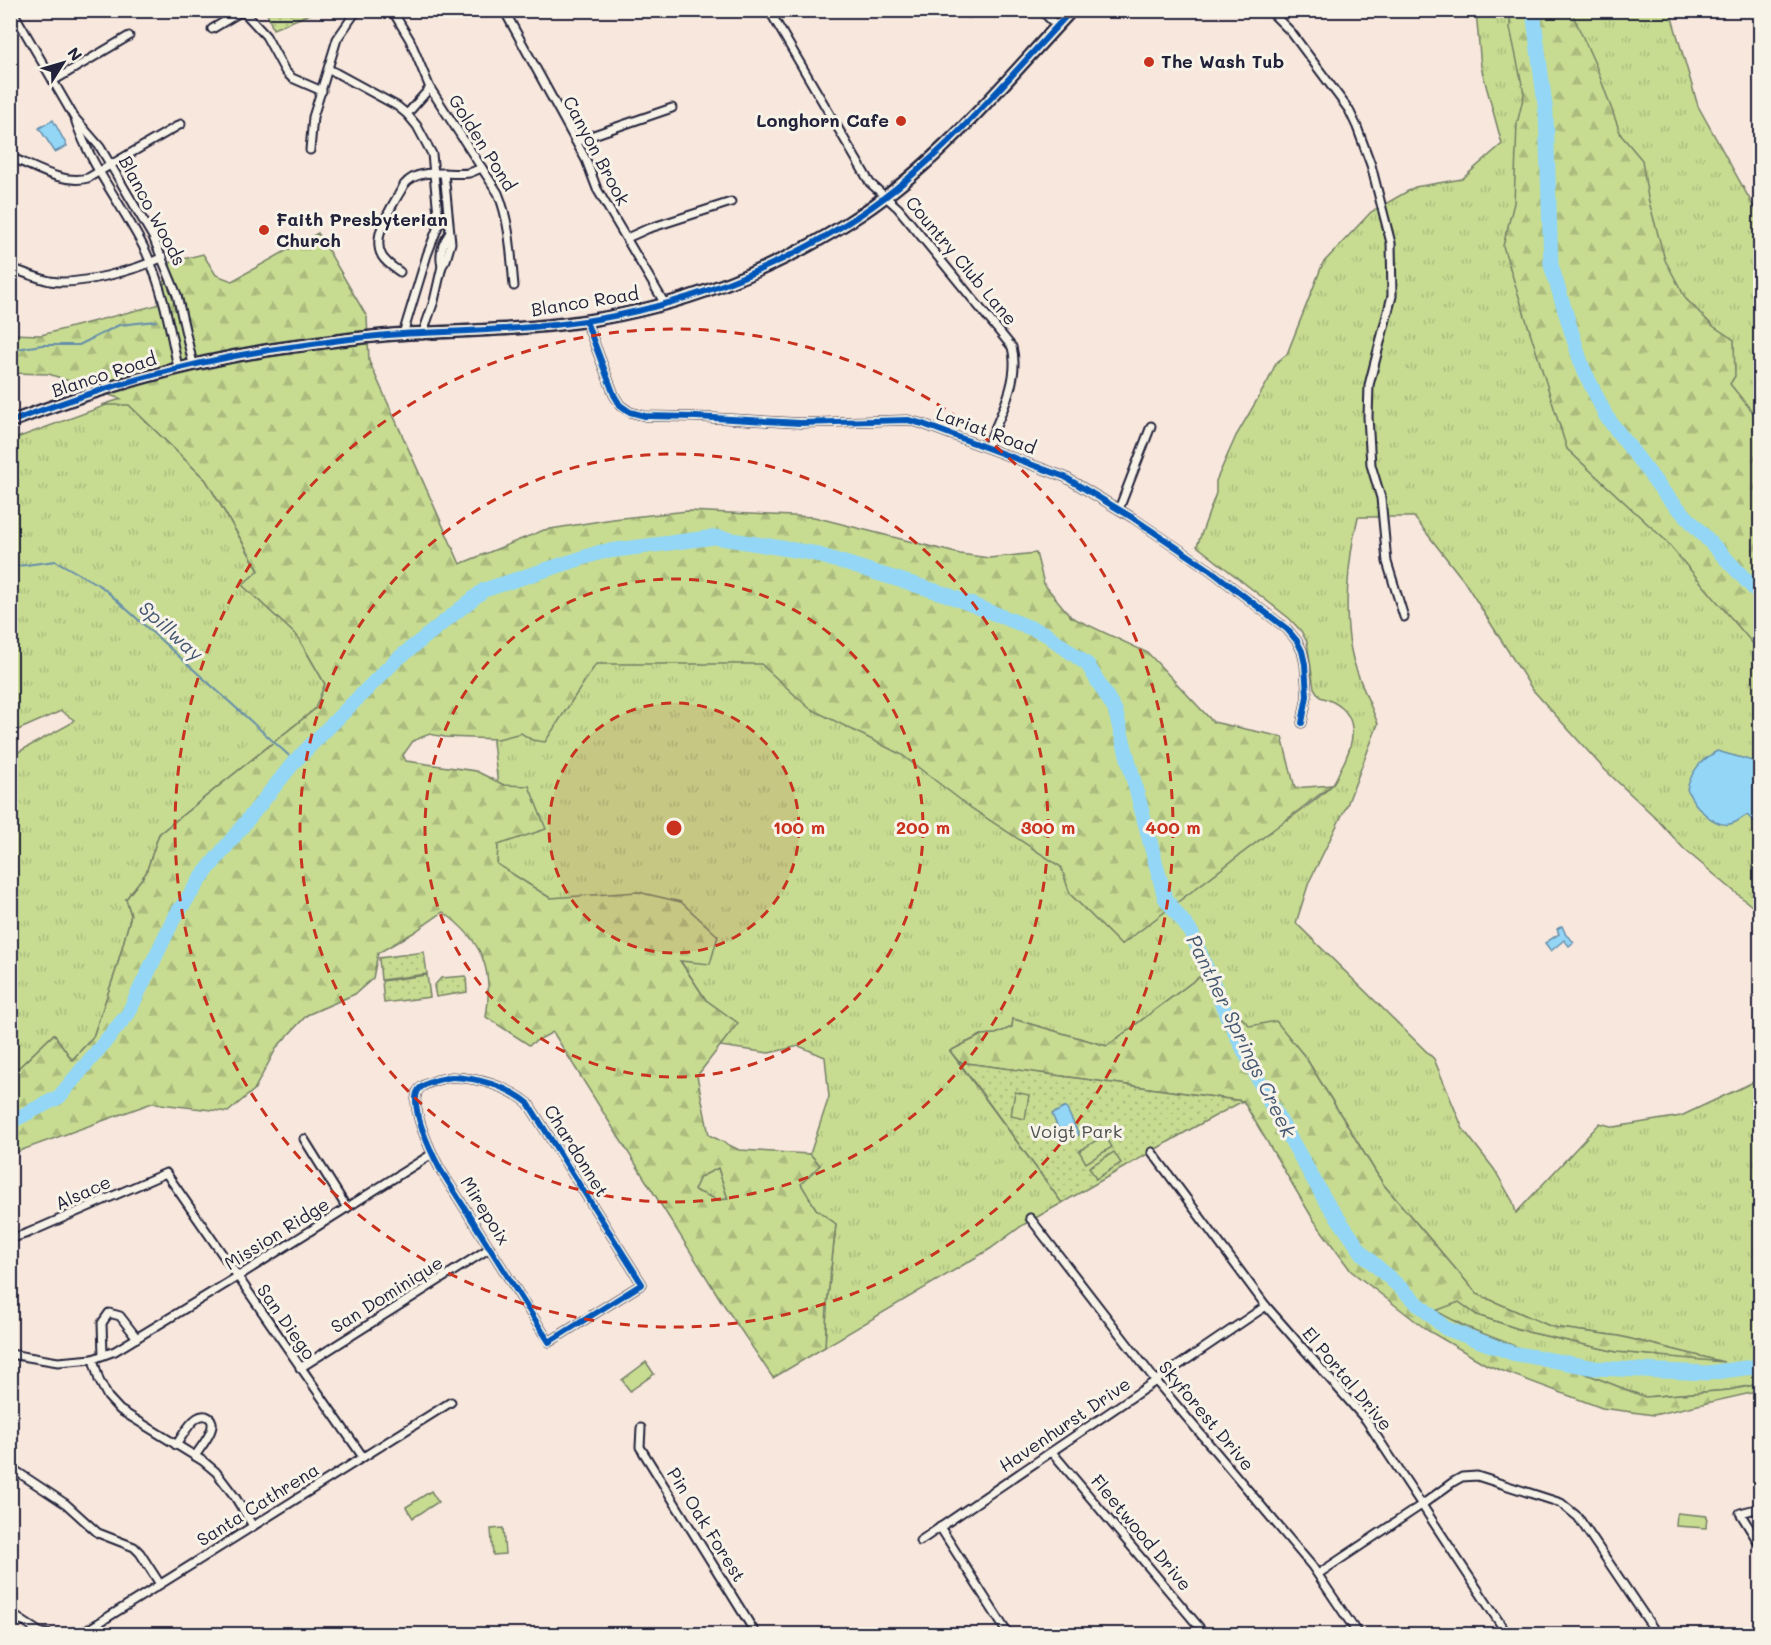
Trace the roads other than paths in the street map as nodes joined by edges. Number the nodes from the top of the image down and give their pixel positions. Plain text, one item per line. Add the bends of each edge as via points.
1 (12, 10) edge
2 (357, 10) edge
3 (392, 10) edge
4 (504, 10) edge
5 (769, 10) edge
6 (1041, 10) edge
7 (1269, 10) edge
8 (242, 11) edge
9 (1068, 12) edge
10 (1058, 27) junction
11 (212, 29) dead end
12 (129, 36) dead end
13 (329, 69) junction
14 (53, 81) junction
15 (430, 88) junction
16 (322, 91) junction
17 (672, 108) dead end
18 (407, 114) junction
19 (74, 117) junction
20 (181, 124) dead end
21 (576, 141) junction
22 (310, 150) dead end
23 (10, 156) edge
24 (110, 165) junction
25 (482, 168) junction
26 (99, 171) junction
27 (435, 173) junction
28 (444, 173) junction
29 (887, 196) junction
30 (731, 202) dead end
31 (627, 238) junction
32 (163, 257) junction
33 (150, 263) junction
34 (10, 268) edge
35 (400, 272) dead end
36 (514, 286) dead end
37 (664, 304) junction
38 (586, 321) junction
39 (403, 334) junction
40 (422, 335) junction
41 (194, 364) junction
42 (178, 368) junction
43 (10, 422) edge
44 (1152, 426) dead end
45 (987, 447) junction
46 (1119, 510) junction
47 (1404, 616) dead end
48 (1302, 723) dead end
49 (419, 1089) joint
50 (304, 1139) dead end
51 (1152, 1152) dead end
52 (432, 1154) junction
53 (166, 1173) joint
54 (347, 1208) junction
55 (1030, 1218) dead end
56 (10, 1239) edge
57 (490, 1248) junction
58 (237, 1277) junction
59 (1266, 1306) junction
60 (138, 1338) junction
61 (549, 1342) joint
62 (10, 1354) edge
63 (103, 1355) junction
64 (93, 1359) junction
65 (300, 1368) junction
66 (1156, 1381) junction
67 (451, 1402) dead end
68 (641, 1428) dead end
69 (176, 1445) junction
70 (1052, 1452) junction
71 (195, 1456) junction
72 (363, 1457) junction
73 (10, 1467) edge
74 (1423, 1504) junction
75 (1761, 1508) edge
76 (253, 1526) junction
77 (940, 1527) junction
78 (920, 1541) dead end
79 (1761, 1545) edge
80 (1318, 1574) junction
81 (160, 1584) junction
82 (10, 1612) edge
83 (44, 1634) edge
84 (81, 1635) edge
85 (756, 1635) edge
86 (1008, 1635) edge
87 (1205, 1635) edge
88 (1358, 1635) edge
89 (1507, 1635) edge
90 (1657, 1635) edge

1 - 14 street, Blanco Woods
2 - 13 street via 337,39
3 - 15 street, Golden Pond via 410,40
4 - 21 street, Canyon Brook
5 - 29 street, Country Club Lane via 870,183
6 - 10 street
7 - 47 street via 1291,32 1349,110 1371,165 1391,243 1392,296 1370,385 1368,417 1371,465 1381,498 1387,562
8 - 11 street
8 - 16 street via 266,36 292,78
9 - 10 main road, Blanco Road
10 - 29 main road, Blanco Road via 942,150
12 - 14 street
13 - 16 street
13 - 18 street
14 - 19 street, Blanco Woods
15 - 18 street, Golden Pond
15 - 25 street, Golden Pond
16 - 22 street via 313,117
17 - 21 street
18 - 27 street via 425,139
19 - 24 street, Blanco Woods
19 - 26 street, Blanco Woods
20 - 24 street
21 - 31 street, Canyon Brook via 597,189
23 - 26 street via 76,181
24 - 26 street
24 - 32 street, Blanco Woods
25 - 28 street via 468,173
25 - 36 street, Golden Pond via 502,204
26 - 33 street, Blanco Woods
27 - 28 street
27 - 35 street via 409,178 381,230 381,255
27 - 39 street via 439,224
28 - 40 street via 451,243
29 - 37 main road, Blanco Road via 848,223 772,264
29 - 45 street, Country Club Lane via 1012,347 1016,360 1014,378
30 - 31 street
31 - 37 street, Canyon Brook
32 - 33 street
32 - 41 street, Blanco Woods
33 - 34 street via 77,282 49,280
33 - 42 street, Blanco Woods via 168,317
37 - 38 main road, Blanco Road
38 - 40 main road, Blanco Road
38 - 45 street, Lariat Road via 614,395 630,412 645,416 800,423 908,420
39 - 40 main road, Blanco Road
39 - 41 main road, Blanco Road via 290,347
41 - 42 main road, Blanco Road
42 - 43 main road, Blanco Road via 107,387
44 - 46 street
45 - 46 street, Lariat Road via 1058,474
46 - 48 street, Lariat Road via 1210,570 1291,633 1305,664 1307,696
49 - 52 street, Mirepoix via 416,1106
49 - 61 street, Chardonnet via 432,1082 467,1077 507,1089 528,1103 642,1284
50 - 54 street
51 - 59 street, El Portal Drive
52 - 54 street, Mission Ridge
52 - 57 street, Mirepoix
53 - 56 street, Alsace
53 - 58 street, San Diego
54 - 58 street, Mission Ridge
55 - 66 street, Skyforest Drive
57 - 61 street, Mirepoix
57 - 65 street, San Dominique
58 - 60 street, Mission Ridge
58 - 65 street, San Diego
59 - 66 street, Havenhurst Drive
59 - 74 street, El Portal Drive via 1366,1420
60 - 63 street, Mission Ridge
60 - 63 street via 120,1316 109,1313 102,1323
62 - 64 street, Mission Ridge via 58,1362
63 - 64 street, Mission Ridge
64 - 69 street via 108,1397 120,1410
65 - 72 street, San Diego
66 - 70 street, Havenhurst Drive
66 - 80 street, Skyforest Drive
67 - 72 street, Santa Cathrena
68 - 85 street, Pin Oak Forest via 640,1448
69 - 71 street
69 - 71 street via 194,1419 207,1416 212,1431
70 - 77 street, Havenhurst Drive
70 - 87 street, Fleetwood Drive
71 - 76 street via 216,1472
72 - 76 street, Santa Cathrena
73 - 81 street via 66,1504 98,1533 134,1547
74 - 80 street
74 - 89 street, El Portal Drive
74 - 90 street via 1462,1477 1477,1476 1561,1503 1578,1517
75 - 79 street via 1740,1514
76 - 81 street, Santa Cathrena
77 - 78 street, Havenhurst Drive
77 - 86 street
80 - 88 street, Skyforest Drive
81 - 84 street, Santa Cathrena
82 - 83 street

